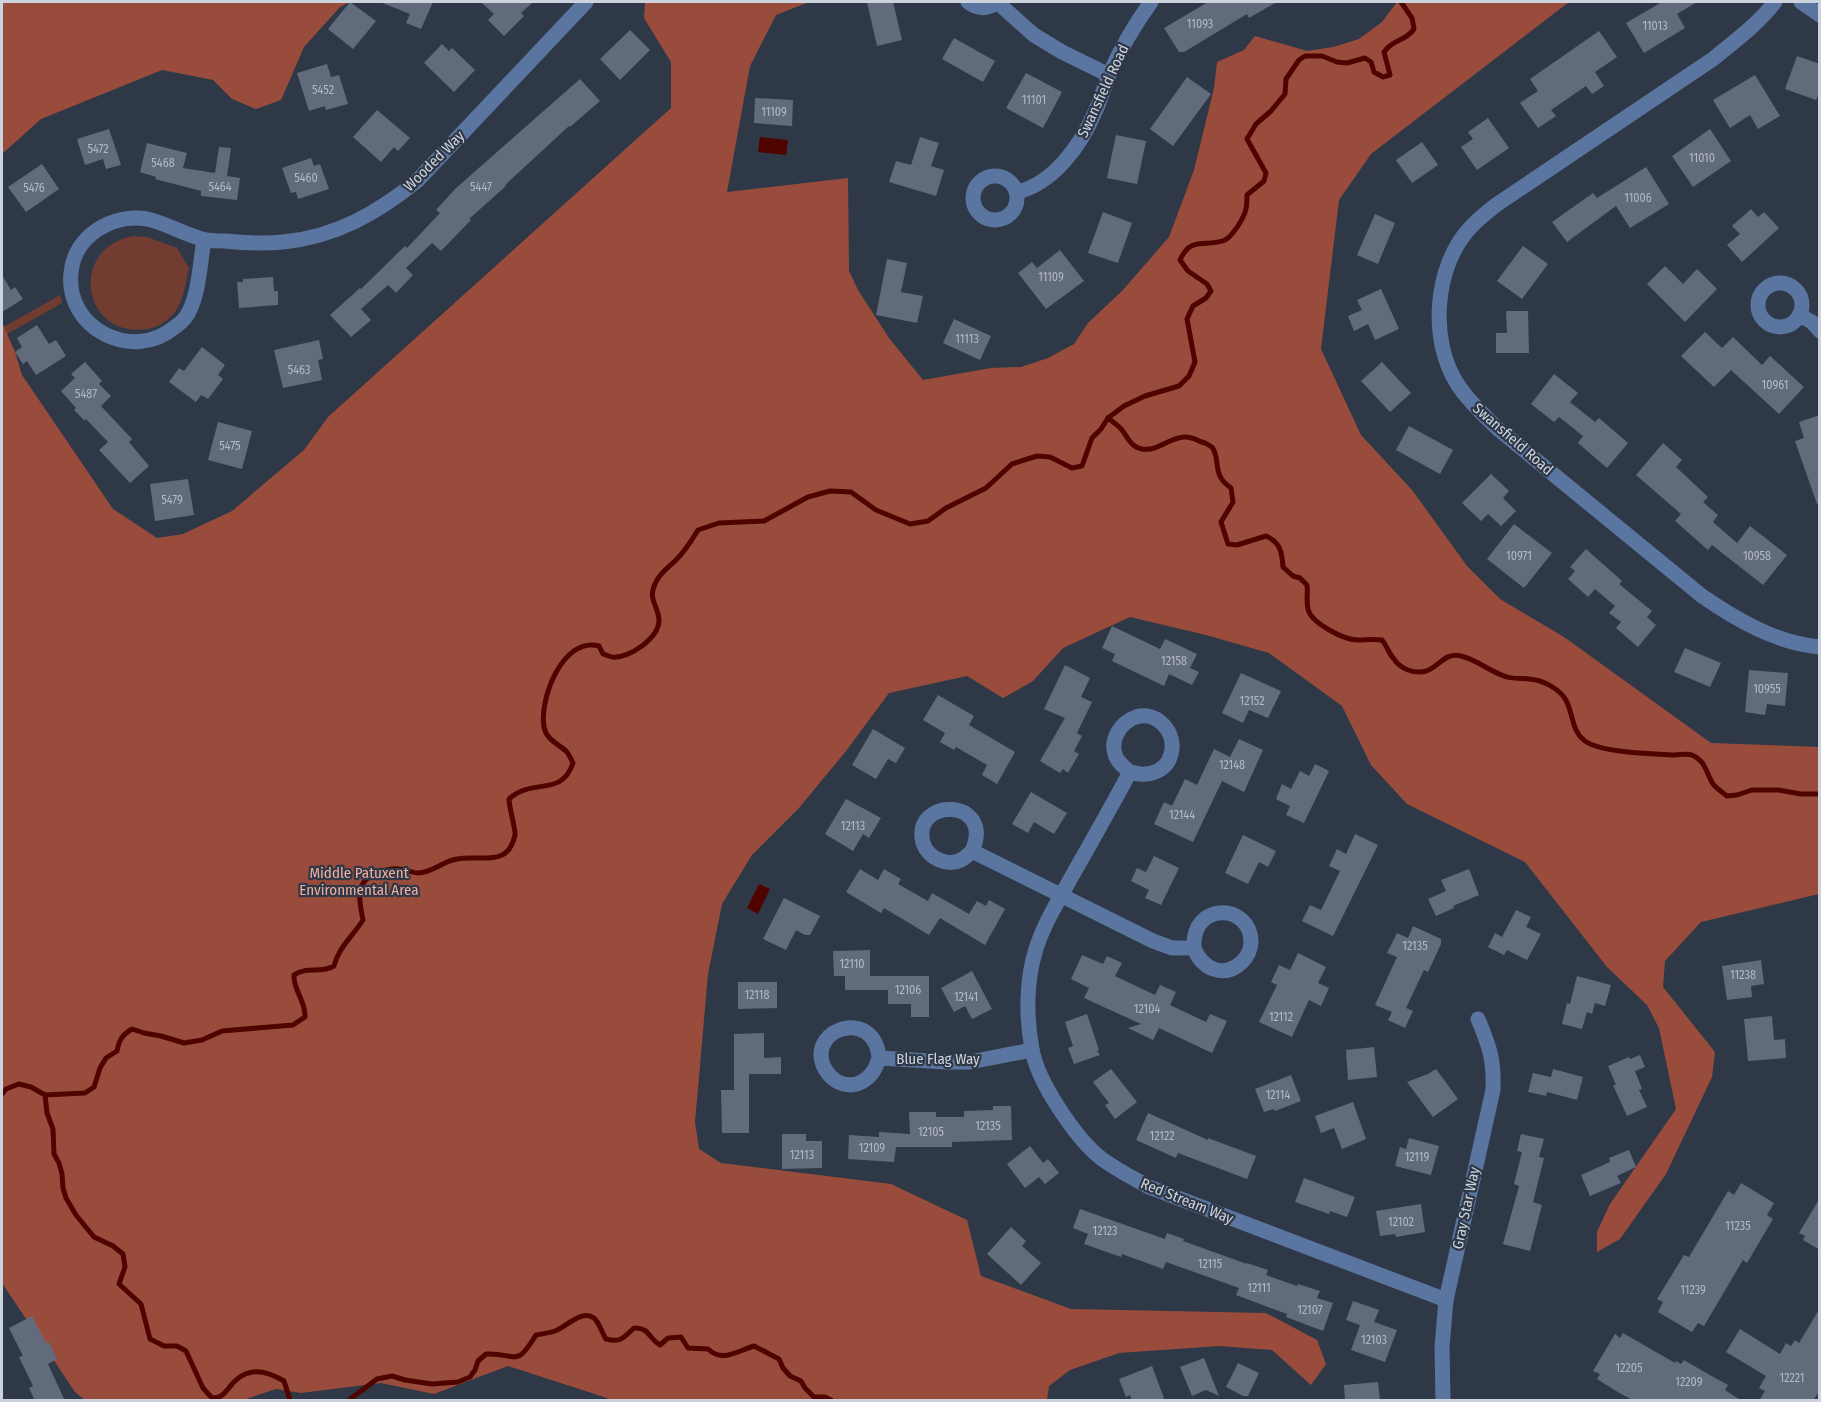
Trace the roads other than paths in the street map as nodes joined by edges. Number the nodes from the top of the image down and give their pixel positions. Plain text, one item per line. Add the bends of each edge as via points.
1 (586, 2) edge
2 (968, 2) edge
3 (998, 2) edge
4 (1151, 2) edge
5 (1775, 2) edge
6 (1801, 2) edge
7 (1820, 15) edge
8 (1109, 75) junction
9 (1017, 192) dead end
10 (204, 240) junction
11 (1799, 315) dead end
12 (1820, 331) edge
13 (1820, 647) edge
14 (1130, 772) dead end
15 (972, 851) dead end
16 (1061, 896) junction
17 (1194, 948) dead end
18 (1478, 1019) dead end
19 (1032, 1050) junction
20 (879, 1058) dead end
21 (1446, 1300) junction
22 (1443, 1401) edge

1 - 10 street, Wooded Way via 417,181 369,216 339,229 285,242
2 - 3 street via 985,8
3 - 8 street via 1034,35
4 - 8 street, Swansfield Road
5 - 13 street, Swansfield Road via 1752,27 1713,58 1496,204 1469,229 1445,272 1439,319 1441,341 1456,383 1498,429 1702,596 1758,630
6 - 7 street
8 - 9 street, Swansfield Road via 1085,133 1072,152 1042,181
10 - 10 street, Wooded Way via 190,306 185,318 167,334 140,342 123,342 97,330 81,311 72,288 72,264 77,251 99,228 115,221 147,219
11 - 12 street
14 - 16 street, Red Stream Way
15 - 16 street
16 - 17 street via 1153,941 1172,948
16 - 19 street, Red Stream Way via 1035,950 1029,981
18 - 21 street, Gray Star Way via 1494,1067 1493,1090
19 - 20 street, Blue Flag Way via 970,1062
19 - 21 street, Red Stream Way via 1045,1082 1071,1125 1101,1158 1126,1175
21 - 22 street, Gray Star Way

